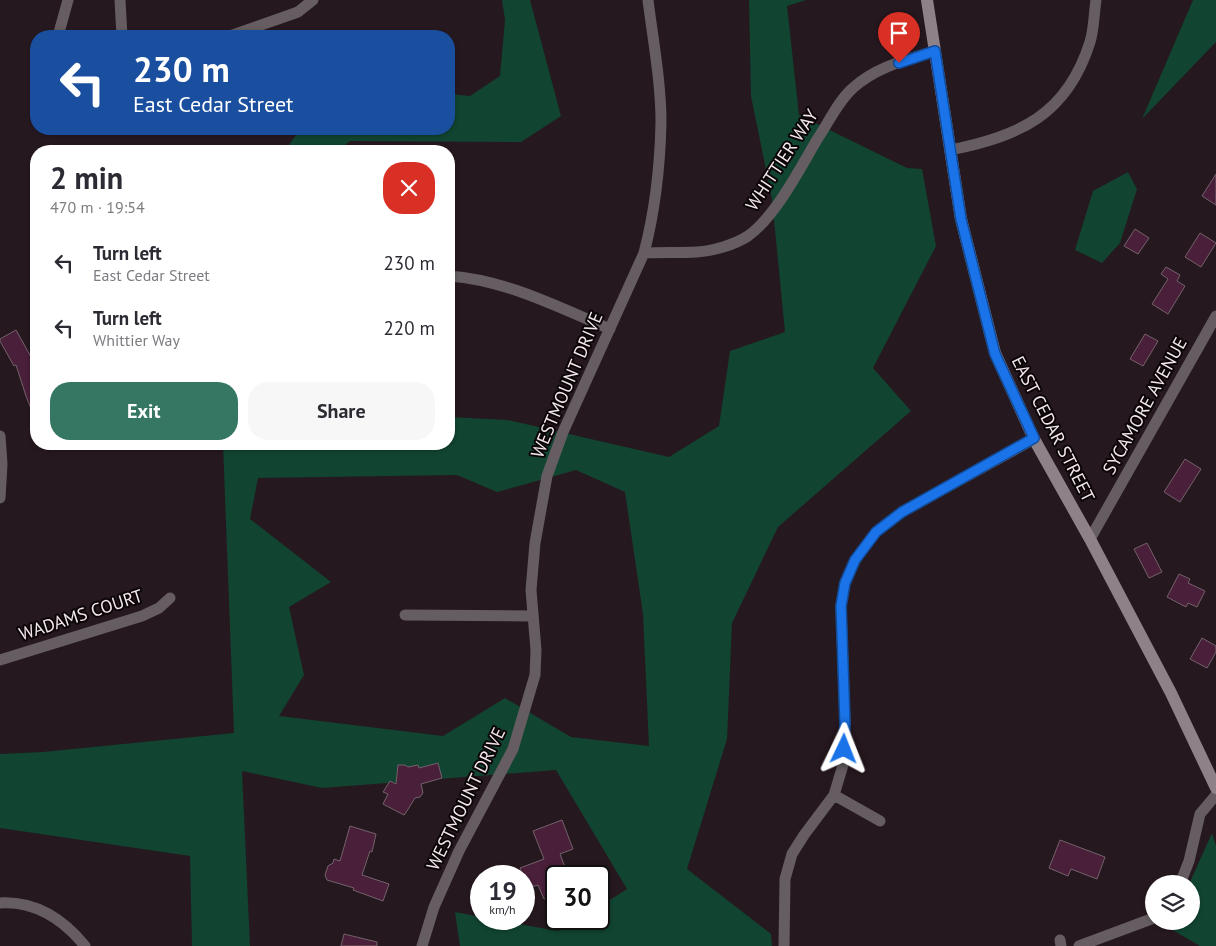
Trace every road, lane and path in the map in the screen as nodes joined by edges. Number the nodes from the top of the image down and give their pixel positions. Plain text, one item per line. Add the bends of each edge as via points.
1 (68, 0) edge
2 (120, 0) edge
3 (314, 0) edge
4 (648, 0) edge
5 (927, 0) edge
6 (1096, 0) edge
7 (60, 30) edge
8 (122, 30) edge
9 (247, 30) edge
10 (935, 51) junction
11 (950, 150) junction
12 (644, 253) junction
13 (455, 277) edge
14 (1216, 316) edge
15 (610, 329) junction
16 (0, 436) edge
17 (1034, 438) junction
18 (0, 498) edge
19 (1090, 539) junction
20 (170, 598) dead end
21 (405, 615) dead end
22 (533, 616) junction
23 (0, 660) edge
24 (1216, 788) edge
25 (1216, 794) edge
26 (834, 795) junction
27 (880, 821) dead end
28 (1184, 875) edge
29 (0, 903) edge
30 (1145, 921) edge
31 (85, 946) edge
32 (422, 946) edge
33 (784, 946) edge
34 (1079, 946) edge

1 - 7 street
2 - 8 street
3 - 9 street via 298,12
4 - 12 street, WESTMOUNT DRIVE via 661,122 655,198
5 - 10 main road, EAST CEDAR STREET
6 - 11 street via 1091,40 1080,68 1050,108 1035,121 1006,136
10 - 11 main road, EAST CEDAR STREET
10 - 12 street, WHITTIER WAY via 882,69 851,90 780,200 764,222 747,236 725,246 699,252
11 - 17 main road, EAST CEDAR STREET via 961,219 995,354
12 - 15 street, WESTMOUNT DRIVE
13 - 15 street via 507,287
14 - 19 street, SYCAMORE AVENUE
15 - 22 street, WESTMOUNT DRIVE via 563,432 548,476 535,543 531,590
16 - 18 street
17 - 19 main road, EAST CEDAR STREET
17 - 26 street via 902,512 876,532 855,560 845,583 841,606 843,765
19 - 24 main road, EAST CEDAR STREET via 1171,693
20 - 23 street, WADAMS COURT via 142,616
21 - 22 street
22 - 32 street, WESTMOUNT DRIVE via 535,675 513,750 459,851 434,907
25 - 28 street via 1200,814
26 - 27 street
26 - 33 street via 792,854 785,879
29 - 31 street via 14,902 47,913 73,932
30 - 34 street

